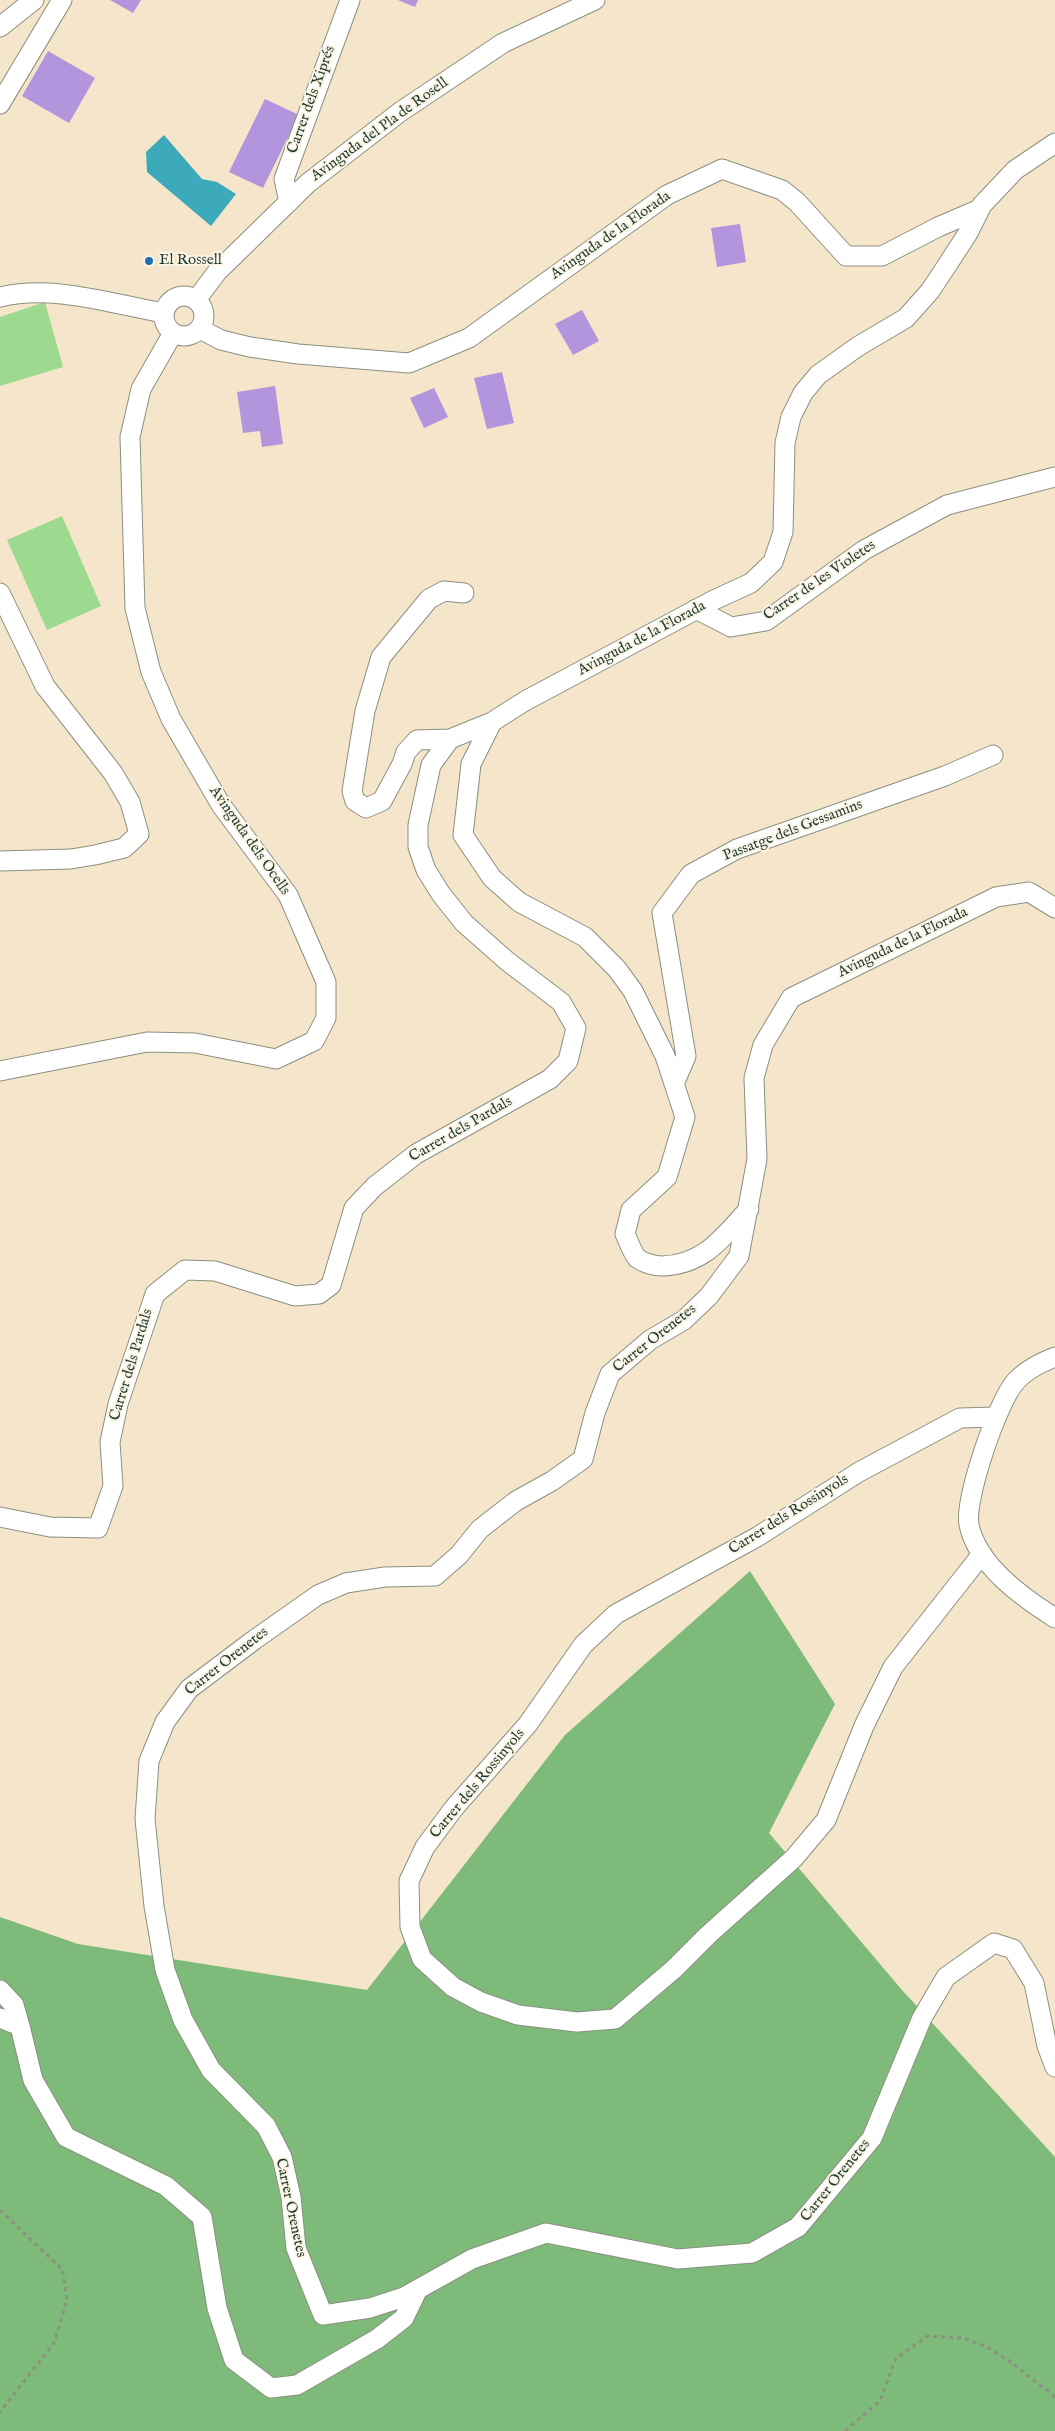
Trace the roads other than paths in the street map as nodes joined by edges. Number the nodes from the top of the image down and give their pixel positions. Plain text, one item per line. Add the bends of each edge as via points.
1 (34, 0) edge
2 (62, 0) edge
3 (350, 0) edge
4 (595, 0) edge
5 (0, 27) edge
6 (0, 104) edge
7 (1055, 143) edge
8 (289, 202) junction
9 (980, 209) junction
10 (0, 297) edge
11 (196, 300) junction
12 (164, 313) junction
13 (200, 329) junction
14 (173, 333) junction
15 (1055, 477) edge
16 (0, 593) edge
17 (464, 593) dead end
18 (696, 609) junction
19 (492, 722) junction
20 (450, 739) junction
21 (993, 755) dead end
22 (0, 861) edge
23 (1055, 908) edge
24 (0, 1071) edge
25 (674, 1084) junction
26 (750, 1208) junction
27 (1055, 1357) edge
28 (995, 1417) junction
29 (0, 1517) edge
30 (982, 1554) junction
31 (1055, 1618) edge
32 (0, 1990) edge
33 (0, 2018) edge
34 (20, 2026) junction
35 (1055, 2067) edge
36 (417, 2291) junction

1 - 5 street
2 - 6 street
3 - 8 street, Carrer dels Xiprés via 284,179
4 - 8 street, Avinguda del Pla de Rosell via 503,43 400,112 308,183
7 - 9 street via 1015,170
8 - 11 street, Avinguda del Pla de Rosell via 217,272
9 - 13 street, Avinguda de la Florada via 882,256 846,256 782,190 722,169 667,195 468,338 409,363 250,347 221,340
9 - 18 street, Avinguda de la Florada via 939,277 906,318 818,375 803,393 791,416 785,443 783,532 773,562 752,583
10 - 12 street via 15,293 64,295
11 - 12 street via 181,296 173,299
11 - 13 street via 204,311
12 - 14 street via 165,324
13 - 14 street via 184,337
14 - 24 street, Avinguda dels Ocells via 142,389 130,436 135,608 151,672 171,719 221,805 288,895 326,982 326,1018 314,1041 276,1059 195,1043 147,1042
15 - 18 street, Carrer de les Violetes via 947,505 864,550 766,621 731,627
16 - 22 street via 45,686 113,773 130,802 139,834 124,848 95,855
17 - 20 street via 444,591 430,598 381,657 365,711 352,791 355,801 366,808 382,801 406,752 417,740
18 - 19 street, Avinguda de la Florada
19 - 20 street
19 - 25 street via 471,764 463,835 492,878 520,902 585,937 617,969 633,991 665,1056
20 - 29 street, Carrer dels Pardals via 431,765 418,825 418,847 426,870 464,923 561,1002 576,1028 568,1061 550,1079 416,1154 375,1186 354,1208 331,1284 319,1294 296,1296 215,1271 185,1270 155,1294 118,1404 110,1442 113,1486 98,1528 50,1527
21 - 25 street, Passatge dels Gessamins via 945,776 737,849 691,874 662,913 686,1056
23 - 26 street, Avinguda de la Florada via 1029,892 996,898 791,998 762,1045 754,1078 757,1159
25 - 26 street via 685,1117 667,1177 631,1210 625,1234 637,1258 654,1266 679,1265 702,1256
26 - 36 street, Carrer Orenetes via 739,1256 709,1296 684,1320 650,1340 610,1374 583,1459 516,1501 480,1529 459,1555 435,1576 385,1577 346,1583 318,1595 270,1628 189,1689 165,1722 149,1761 145,1819 164,1970 183,2020 211,2070 266,2126 282,2157 291,2197 296,2248 323,2315 370,2308
27 - 28 street via 1042,1362 1016,1381
28 - 30 street via 974,1479 969,1524
28 - 30 street, Carrer dels Rossinyols via 960,1418 859,1472 756,1537 616,1614 582,1645 528,1724 425,1846 409,1881 410,1927 422,1959 453,1987 480,2002 518,2015 577,2022 615,2019 794,1858 826,1820 864,1726 893,1667
30 - 31 street via 1008,1583
32 - 34 street via 14,2004
33 - 34 street
34 - 36 street via 33,2080 66,2137 166,2186 202,2217 216,2308 234,2360 271,2388 297,2385 377,2339 404,2318
35 - 36 street, Carrer Orenetes via 1047,2046 1034,1983 1013,1949 994,1943 946,1977 922,2018 872,2138 798,2227 752,2252 678,2259 546,2233 472,2259

